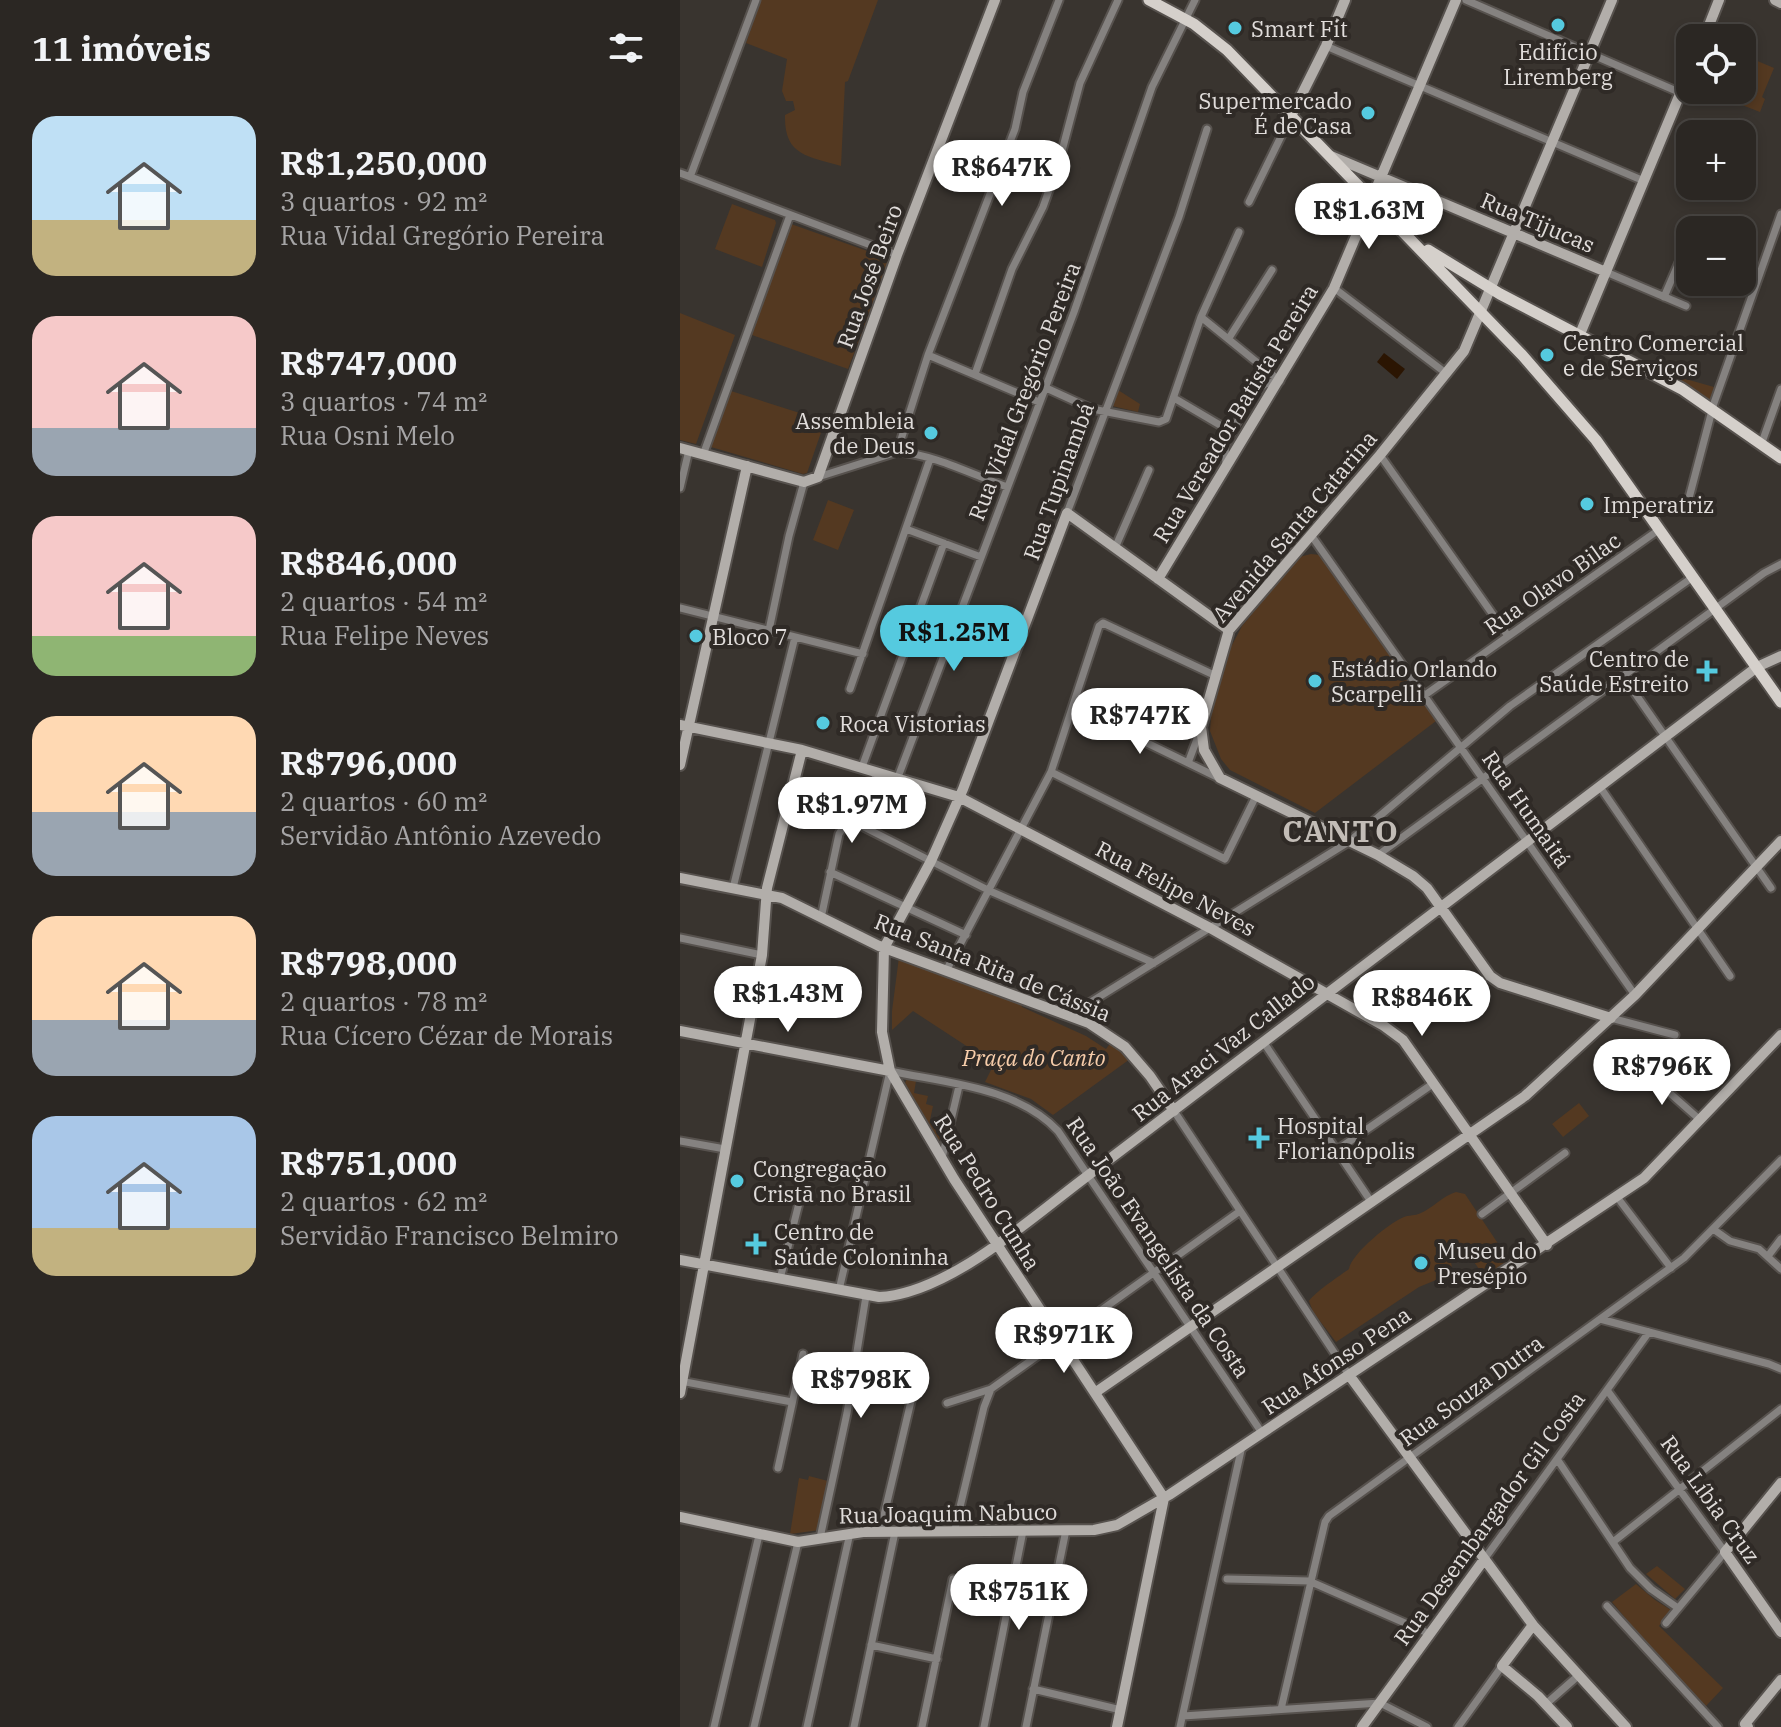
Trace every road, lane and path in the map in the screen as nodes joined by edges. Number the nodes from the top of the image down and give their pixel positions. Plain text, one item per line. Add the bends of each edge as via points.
1 (756, 0) edge
2 (995, 0) edge
3 (1059, 0) edge
4 (1118, 0) edge
5 (1149, 0) edge
6 (1195, 0) edge
7 (1345, 0) edge
8 (1456, 0) edge
9 (1466, 0) edge
10 (1612, 0) edge
11 (1719, 0) edge
12 (1775, 0) edge
13 (1781, 3) edge
14 (1186, 20) junction
15 (1710, 24) edge
16 (1326, 46) junction
17 (1589, 54) junction
18 (1420, 86) junction
19 (1676, 91) edge
20 (1676, 104) edge
21 (1291, 116) junction
22 (1207, 129) dead end
23 (1552, 142) junction
24 (1331, 156) junction
25 (680, 173) edge
26 (690, 177) junction
27 (1382, 177) junction
28 (1644, 181) junction
29 (1373, 199) junction
30 (1249, 202) dead end
31 (1781, 214) edge
32 (790, 215) junction
33 (1239, 232) dead end
34 (1514, 233) junction
35 (1408, 236) junction
36 (897, 255) junction
37 (1676, 269) edge
38 (1272, 270) dead end
39 (1606, 272) junction
40 (1334, 288) junction
41 (1491, 289) junction
42 (1664, 297) junction
43 (1686, 306) dead end
44 (1480, 313) junction
45 (1201, 317) junction
46 (1580, 334) junction
47 (1229, 338) junction
48 (928, 355) junction
49 (975, 374) junction
50 (1447, 375) junction
51 (1280, 381) junction
52 (1044, 387) junction
53 (1781, 389) edge
54 (1174, 398) junction
55 (1039, 402) junction
56 (1712, 410) junction
57 (1106, 411) junction
58 (1230, 431) junction
59 (1761, 445) junction
60 (685, 449) edge
61 (897, 452) junction
62 (703, 455) junction
63 (1380, 455) junction
64 (1781, 458) edge
65 (930, 459) junction
66 (747, 466) junction
67 (1226, 467) junction
68 (1149, 470) dead end
69 (818, 477) junction
70 (804, 482) junction
71 (1007, 487) junction
72 (680, 488) edge
73 (1689, 498) dead end
74 (1067, 513) junction
75 (906, 529) junction
76 (1660, 529) junction
77 (1311, 535) junction
78 (944, 543) junction
79 (1115, 548) junction
80 (981, 557) junction
81 (1781, 564) edge
82 (1693, 577) junction
83 (1158, 579) junction
84 (680, 608) edge
85 (1715, 608) junction
86 (715, 617) junction
87 (769, 630) junction
88 (1229, 630) junction
89 (1508, 636) junction
90 (795, 637) junction
91 (863, 654) junction
92 (1781, 656) edge
93 (1757, 667) junction
94 (1214, 675) junction
95 (1623, 676) junction
96 (850, 689) dead end
97 (1425, 695) junction
98 (1781, 702) edge
99 (1073, 707) junction
100 (685, 726) edge
101 (1201, 727) junction
102 (1666, 738) junction
103 (769, 742) junction
104 (1460, 745) junction
105 (802, 750) junction
106 (1188, 763) junction
107 (680, 765) edge
108 (862, 767) junction
109 (879, 772) junction
110 (1051, 772) junction
111 (898, 777) junction
112 (1220, 778) junction
113 (1483, 778) junction
114 (1600, 787) junction
115 (1256, 796) junction
116 (959, 797) junction
117 (848, 819) junction
118 (1023, 830) junction
119 (1350, 841) junction
120 (1527, 841) junction
121 (1781, 841) edge
122 (1378, 855) junction
123 (931, 861) junction
124 (1757, 867) junction
125 (830, 872) junction
126 (680, 878) edge
127 (733, 888) junction
128 (1771, 888) dead end
129 (990, 891) junction
130 (768, 896) junction
131 (1441, 907) junction
132 (905, 909) junction
133 (821, 918) junction
134 (1210, 928) junction
135 (1698, 929) junction
136 (966, 935) junction
137 (680, 938) edge
138 (884, 948) junction
139 (762, 955) junction
140 (1154, 963) junction
141 (947, 969) junction
142 (1730, 976) dead end
143 (1325, 993) junction
144 (1635, 995) junction
145 (1070, 1015) junction
146 (1611, 1018) junction
147 (680, 1031) edge
148 (1675, 1035) dead end
149 (1781, 1035) edge
150 (745, 1043) junction
151 (1264, 1043) junction
152 (890, 1071) junction
153 (1646, 1072) dead end
154 (1434, 1083) junction
155 (959, 1086) junction
156 (1174, 1111) junction
157 (1699, 1119) junction
158 (1470, 1136) junction
159 (680, 1141) edge
160 (725, 1149) junction
161 (1337, 1150) junction
162 (1565, 1153) dead end
163 (942, 1159) junction
164 (1781, 1160) edge
165 (1089, 1175) junction
166 (1511, 1193) junction
167 (1617, 1197) junction
168 (800, 1199) dead end
169 (1372, 1203) junction
170 (1240, 1211) junction
171 (1482, 1214) dead end
172 (1713, 1229) junction
173 (1781, 1239) edge
174 (996, 1244) junction
175 (1547, 1245) junction
176 (1768, 1256) junction
177 (680, 1260) edge
178 (703, 1264) junction
179 (1277, 1268) junction
180 (1671, 1268) junction
181 (1781, 1269) edge
182 (1153, 1273) junction
183 (780, 1279) junction
184 (839, 1290) junction
185 (866, 1296) junction
186 (1600, 1319) junction
187 (1190, 1328) junction
188 (1649, 1332) junction
189 (1060, 1339) junction
190 (803, 1354) dead end
191 (1781, 1369) edge
192 (1349, 1375) junction
193 (681, 1385) edge
194 (991, 1389) junction
195 (1607, 1390) junction
196 (1096, 1392) junction
197 (912, 1397) dead end
198 (792, 1402) junction
199 (947, 1403) dead end
200 (1781, 1409) edge
201 (1262, 1433) junction
202 (1242, 1446) junction
203 (1408, 1458) junction
204 (1557, 1459) junction
205 (778, 1468) dead end
206 (1780, 1487) edge
207 (1681, 1488) junction
208 (1164, 1498) junction
209 (680, 1517) edge
210 (1066, 1530) junction
211 (1023, 1531) junction
212 (880, 1532) junction
213 (895, 1532) junction
214 (954, 1532) junction
215 (850, 1533) junction
216 (759, 1535) junction
217 (820, 1538) junction
218 (798, 1542) junction
219 (1613, 1542) junction
220 (1725, 1552) junction
221 (1483, 1561) junction
222 (953, 1579) dead end
223 (1227, 1579) dead end
224 (1309, 1581) junction
225 (1607, 1606) dead end
226 (1678, 1608) junction
227 (1666, 1623) dead end
228 (1533, 1625) junction
229 (1781, 1632) edge
230 (1430, 1634) junction
231 (871, 1645) junction
232 (937, 1659) junction
233 (1502, 1666) junction
234 (1579, 1675) junction
235 (1781, 1680) edge
236 (1033, 1689) junction
237 (1380, 1703) junction
238 (1546, 1704) junction
239 (1281, 1709) junction
240 (1121, 1710) junction
241 (1183, 1716) junction
242 (1745, 1726) edge
243 (714, 1727) edge
244 (754, 1727) edge
245 (807, 1727) edge
246 (854, 1727) edge
247 (922, 1727) edge
248 (984, 1727) edge
249 (1026, 1727) edge
250 (1117, 1727) edge
251 (1180, 1727) edge
252 (1362, 1727) edge
253 (1427, 1727) edge
254 (1458, 1727) edge
255 (1567, 1727) edge
256 (1626, 1727) edge
257 (1718, 1727) edge

1 - 26 street
2 - 36 street, Rua José Beiro
3 - 48 street
4 - 49 street via 1080,83 1043,207 1012,269
5 - 14 main road
6 - 14 street, Rua Vidal Gregório Pereira
7 - 16 street
8 - 18 street, Rua Vereador Batista Pereira
9 - 17 street
10 - 17 street, Avenida Santa Catarina
11 - 15 street
12 - 13 street
14 - 21 main road via 1227,50
14 - 52 street, Rua Vidal Gregório Pereira via 1152,87
16 - 18 street
16 - 21 street
17 - 19 street
17 - 23 street, Avenida Santa Catarina
18 - 23 street
18 - 27 street, Rua Vereador Batista Pereira
20 - 28 street
21 - 24 main road
21 - 30 street
22 - 57 street, Rua Tupinambá
23 - 28 street
23 - 34 street, Avenida Santa Catarina
24 - 27 street, Rua Tijucas
24 - 29 main road
25 - 26 street
26 - 32 street
27 - 29 street, Rua Vereador Batista Pereira
27 - 34 street, Rua Tijucas
28 - 39 street
29 - 35 main road
29 - 40 street, Rua Vereador Batista Pereira
31 - 56 street
32 - 36 street
32 - 62 street
33 - 45 street
34 - 39 street, Rua Tijucas
34 - 41 street, Avenida Santa Catarina
35 - 41 main road
35 - 44 main road
36 - 69 street, Rua José Beiro
37 - 42 street
38 - 47 street
39 - 42 street, Rua Tijucas
39 - 46 street
40 - 50 street
40 - 51 street, Rua Vereador Batista Pereira
41 - 44 street, Avenida Santa Catarina
41 - 46 main road
42 - 43 street, Rua Tijucas
44 - 50 street, Avenida Santa Catarina
44 - 76 main road via 1596,440
45 - 47 street
45 - 54 street
46 - 56 main road
47 - 51 street
48 - 49 street
48 - 61 street
49 - 55 street
50 - 63 street, Avenida Santa Catarina
51 - 58 street via 1254,393
51 - 67 street, Rua Vereador Batista Pereira
52 - 55 street, Rua Vidal Gregório Pereira
52 - 57 street
53 - 59 street
54 - 57 street via 1166,419 1159,422
54 - 58 street
55 - 71 street, Rua Vidal Gregório Pereira
56 - 59 main road
56 - 73 street
57 - 74 street, Rua Tupinambá
58 - 67 street
59 - 64 main road
60 - 62 street
60 - 72 street
61 - 65 street
61 - 69 street
62 - 66 street
63 - 77 street, Avenida Santa Catarina
63 - 89 street
65 - 71 street
65 - 75 street
66 - 70 street
66 - 86 street
67 - 83 street, Rua Vereador Batista Pereira
68 - 79 street
69 - 70 street
70 - 87 street
71 - 80 street, Rua Vidal Gregório Pereira
74 - 79 street
74 - 116 street, Rua Tupinambá
75 - 78 street
75 - 91 street
76 - 82 main road
76 - 89 street, Rua Olavo Bilac
77 - 88 street, Avenida Santa Catarina
77 - 97 street, Rua Humaitá
78 - 80 street
78 - 108 street
79 - 83 street
80 - 111 street, Rua Vidal Gregório Pereira
81 - 85 street
82 - 85 main road
82 - 104 street
83 - 88 street
84 - 86 street
85 - 93 main road
85 - 95 street
86 - 87 street
86 - 100 street
87 - 90 street
88 - 94 street, Avenida Santa Catarina
89 - 97 street, Rua Olavo Bilac
90 - 91 street
90 - 103 street
91 - 96 street
92 - 93 street, Rua Araci Vaz Callado
93 - 98 main road
93 - 102 street, Rua Araci Vaz Callado
94 - 99 street via 1103,623
94 - 101 street, Avenida Santa Catarina
95 - 102 street
95 - 113 street
97 - 104 street, Rua Humaitá
99 - 106 street
99 - 110 street
100 - 103 street, Rua Felipe Neves
100 - 107 street
101 - 106 street
101 - 112 street via 1204,750
102 - 114 street, Rua Araci Vaz Callado
102 - 124 street
103 - 105 street, Rua Felipe Neves
103 - 127 street
104 - 113 street, Rua Humaitá
104 - 119 street
105 - 108 street, Rua Felipe Neves
105 - 130 street
106 - 112 street
108 - 109 street, Rua Felipe Neves
109 - 111 street, Rua Felipe Neves
109 - 117 street
110 - 115 street via 1225,859
110 - 118 street
111 - 116 street, Rua Felipe Neves
112 - 115 street
113 - 120 street, Rua Humaitá
113 - 122 street
114 - 120 street, Rua Araci Vaz Callado
114 - 135 street
115 - 119 street
116 - 118 street, Rua Felipe Neves
116 - 123 street, Rua Tupinambá
117 - 123 street
117 - 125 street
118 - 129 street
118 - 134 street, Rua Felipe Neves
119 - 122 street
119 - 134 street
120 - 131 street, Rua Araci Vaz Callado
120 - 144 street, Rua Humaitá
121 - 124 street
122 - 131 street via 1420,881
123 - 129 street
123 - 132 street, Rua Tupinambá
124 - 128 street
124 - 135 street
125 - 132 street
125 - 133 street
126 - 127 street, Rua Santa Rita de Cássia
127 - 130 street, Rua Santa Rita de Cássia
129 - 136 street
129 - 140 street
130 - 133 street, Rua Santa Rita de Cássia
130 - 139 street
131 - 143 street, Rua Araci Vaz Callado
131 - 146 street via 1500,983
132 - 136 street
132 - 138 street, Rua Tupinambá
133 - 138 street, Rua Santa Rita de Cássia
134 - 140 street
134 - 143 street, Rua Felipe Neves
135 - 142 street
135 - 144 street
136 - 141 street
137 - 139 street
138 - 141 street, Rua Santa Rita de Cássia
138 - 152 street, Rua Tupinambá via 881,1016
139 - 150 street
140 - 145 street
141 - 145 street, Rua Santa Rita de Cássia
143 - 151 street, Rua Araci Vaz Callado
143 - 154 street, Rua Felipe Neves via 1395,1033
144 - 146 street
145 - 156 street, Rua Santa Rita de Cássia via 1125,1047
146 - 148 street
146 - 158 street via 1538,1086
147 - 150 street, Rua João Evangelista da Costa
149 - 157 street, Rua Afonso Pena
150 - 152 street, Rua João Evangelista da Costa
150 - 160 street
151 - 156 street, Rua Araci Vaz Callado
151 - 161 street
152 - 155 street, Rua João Evangelista da Costa
152 - 163 street, Rua Pedro Cunha
152 - 184 street
153 - 157 street
154 - 158 street, Rua Felipe Neves
154 - 161 street
155 - 163 street
155 - 165 street, Rua João Evangelista da Costa via 1033,1109 1058,1131
156 - 165 street, Rua Araci Vaz Callado
156 - 170 street, Rua Santa Rita de Cássia
157 - 167 street, Rua Afonso Pena via 1655,1168
158 - 166 street, Rua Felipe Neves
158 - 169 street
159 - 160 street
160 - 178 street
161 - 169 street
162 - 166 street
163 - 174 street, Rua Pedro Cunha
164 - 172 street, Rua Souza Dutra
165 - 174 street, Rua Araci Vaz Callado
165 - 182 street, Rua João Evangelista da Costa
166 - 171 street
166 - 175 street, Rua Felipe Neves
167 - 175 street, Rua Afonso Pena
167 - 180 street
168 - 183 street
169 - 179 street
170 - 179 street, Rua Santa Rita de Cássia
170 - 182 street
172 - 176 street
172 - 180 street, Rua Souza Dutra
173 - 176 street
174 - 185 street, Rua Araci Vaz Callado via 912,1291
174 - 189 street, Rua Pedro Cunha
175 - 192 street, Rua Afonso Pena
176 - 181 street
177 - 178 street, Rua Araci Vaz Callado
178 - 183 street, Rua Araci Vaz Callado
178 - 193 street
179 - 187 street
179 - 192 street, Rua Santa Rita de Cássia
180 - 186 street, Rua Souza Dutra
182 - 187 street, Rua João Evangelista da Costa
182 - 189 street
183 - 184 street, Rua Araci Vaz Callado
184 - 185 street, Rua Araci Vaz Callado
185 - 217 street
186 - 188 street
186 - 203 street, Rua Souza Dutra
187 - 196 street
187 - 201 street, Rua João Evangelista da Costa
188 - 191 street
188 - 195 street, Rua Desembargador Gil Costa
189 - 194 street
189 - 196 street, Rua Pedro Cunha
190 - 198 street
192 - 201 street, Rua Afonso Pena
192 - 203 street
193 - 198 street
194 - 199 street
194 - 214 street
195 - 204 street, Rua Desembargador Gil Costa
195 - 207 street, Rua Líbia Cruz
196 - 208 street, Rua Pedro Cunha
197 - 212 street
198 - 205 street
200 - 207 street
201 - 202 street, Rua Afonso Pena
202 - 208 street, Rua Afonso Pena
202 - 241 street
203 - 221 street
203 - 224 street, Rua Souza Dutra via 1329,1516
204 - 219 street
204 - 221 street, Rua Desembargador Gil Costa
206 - 220 street
207 - 219 street
207 - 220 street, Rua Líbia Cruz
208 - 210 street, Rua Joaquim Nabuco via 1117,1525
208 - 240 street
209 - 216 street, Rua Joaquim Nabuco
210 - 211 street, Rua Joaquim Nabuco
210 - 236 street
211 - 214 street, Rua Joaquim Nabuco
211 - 248 street
212 - 213 street, Rua Joaquim Nabuco
212 - 215 street, Rua Joaquim Nabuco
213 - 214 street, Rua Joaquim Nabuco
213 - 231 street
215 - 217 street, Rua Joaquim Nabuco
215 - 245 street
216 - 218 street, Rua Joaquim Nabuco
216 - 243 street
217 - 218 street, Rua Joaquim Nabuco
218 - 244 street
219 - 226 street via 1638,1578
220 - 226 street
220 - 229 street, Rua Líbia Cruz
221 - 228 street
221 - 230 street, Rua Desembargador Gil Costa
222 - 232 street
223 - 224 street
224 - 230 street
224 - 239 street, Rua Souza Dutra
225 - 257 street
226 - 227 street
228 - 233 street
228 - 234 street
230 - 237 street, Rua Desembargador Gil Costa
231 - 232 street
231 - 246 street
232 - 247 street
233 - 238 street
233 - 254 street
234 - 238 street
234 - 256 street
235 - 242 street
236 - 240 street
236 - 249 street
237 - 239 street
237 - 252 street, Rua Desembargador Gil Costa
237 - 253 street
238 - 255 street
239 - 241 street
240 - 250 street
241 - 251 street

